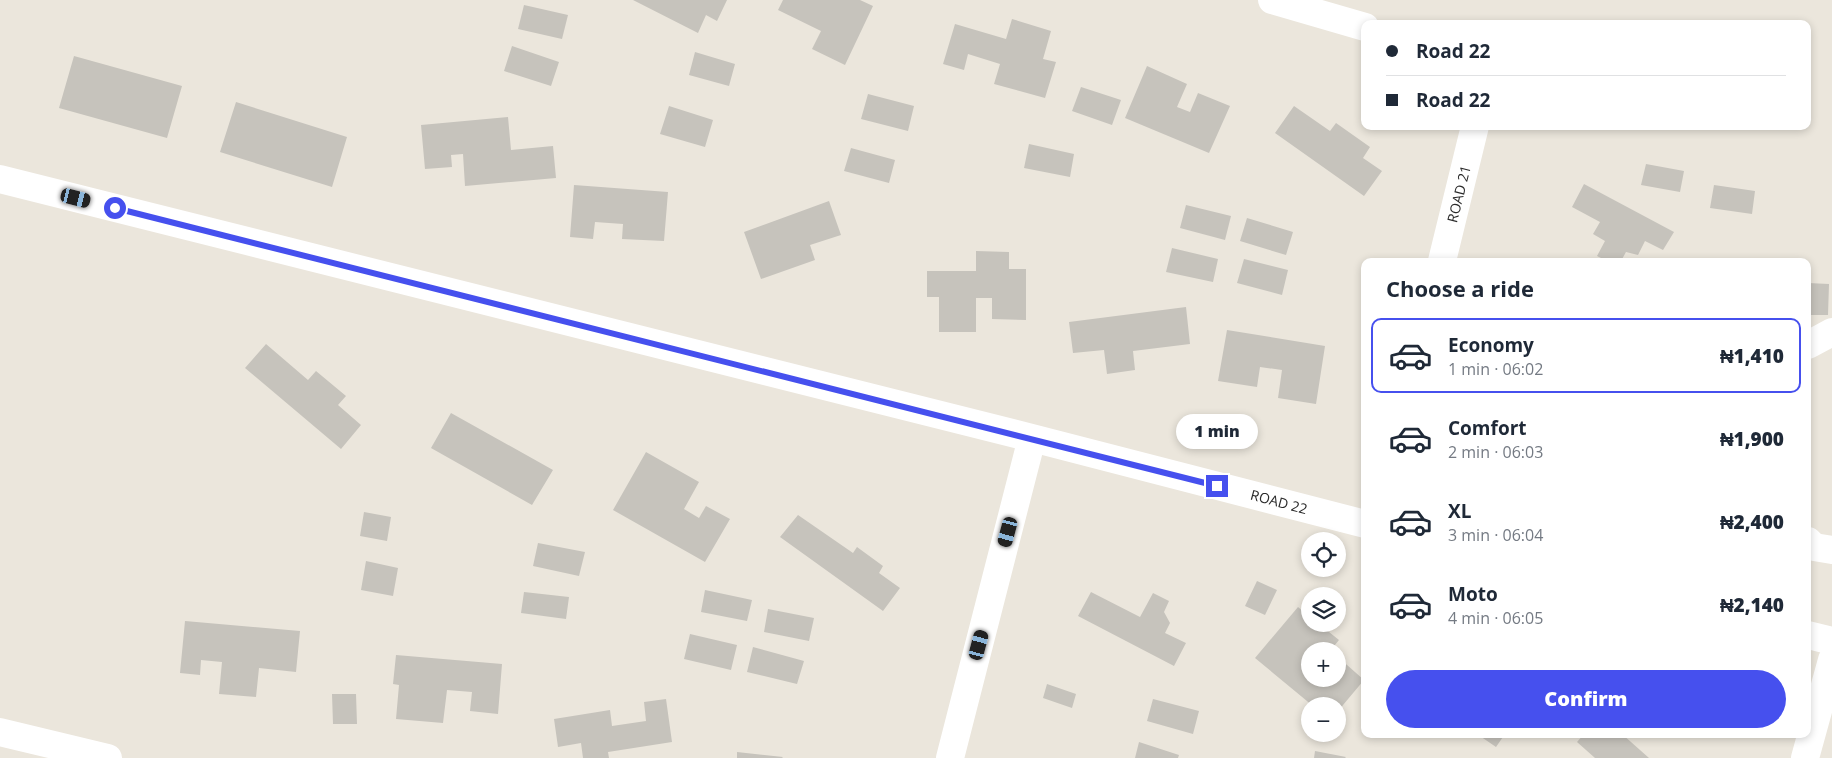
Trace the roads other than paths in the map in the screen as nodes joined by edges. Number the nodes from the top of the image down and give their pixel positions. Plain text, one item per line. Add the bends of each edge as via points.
1 (1272, 0) edge
2 (1361, 26) edge
3 (1474, 130) edge
4 (0, 179) edge
5 (1443, 258) edge
6 (1832, 332) edge
7 (1811, 343) edge
8 (1032, 438) junction
9 (1361, 523) edge
10 (1811, 544) edge
11 (1832, 550) edge
12 (1811, 636) edge
13 (1832, 641) edge
14 (1832, 660) edge
15 (0, 732) edge
16 (1811, 736) edge
17 (1811, 738) edge
18 (108, 758) edge
19 (950, 758) edge
20 (1805, 758) edge

1 - 2 street
3 - 5 street, ROAD 21
4 - 8 street, ROAD 22
6 - 7 street
8 - 9 street, ROAD 22
8 - 19 street
10 - 11 street
12 - 13 street
14 - 16 street
15 - 18 street
17 - 20 street

